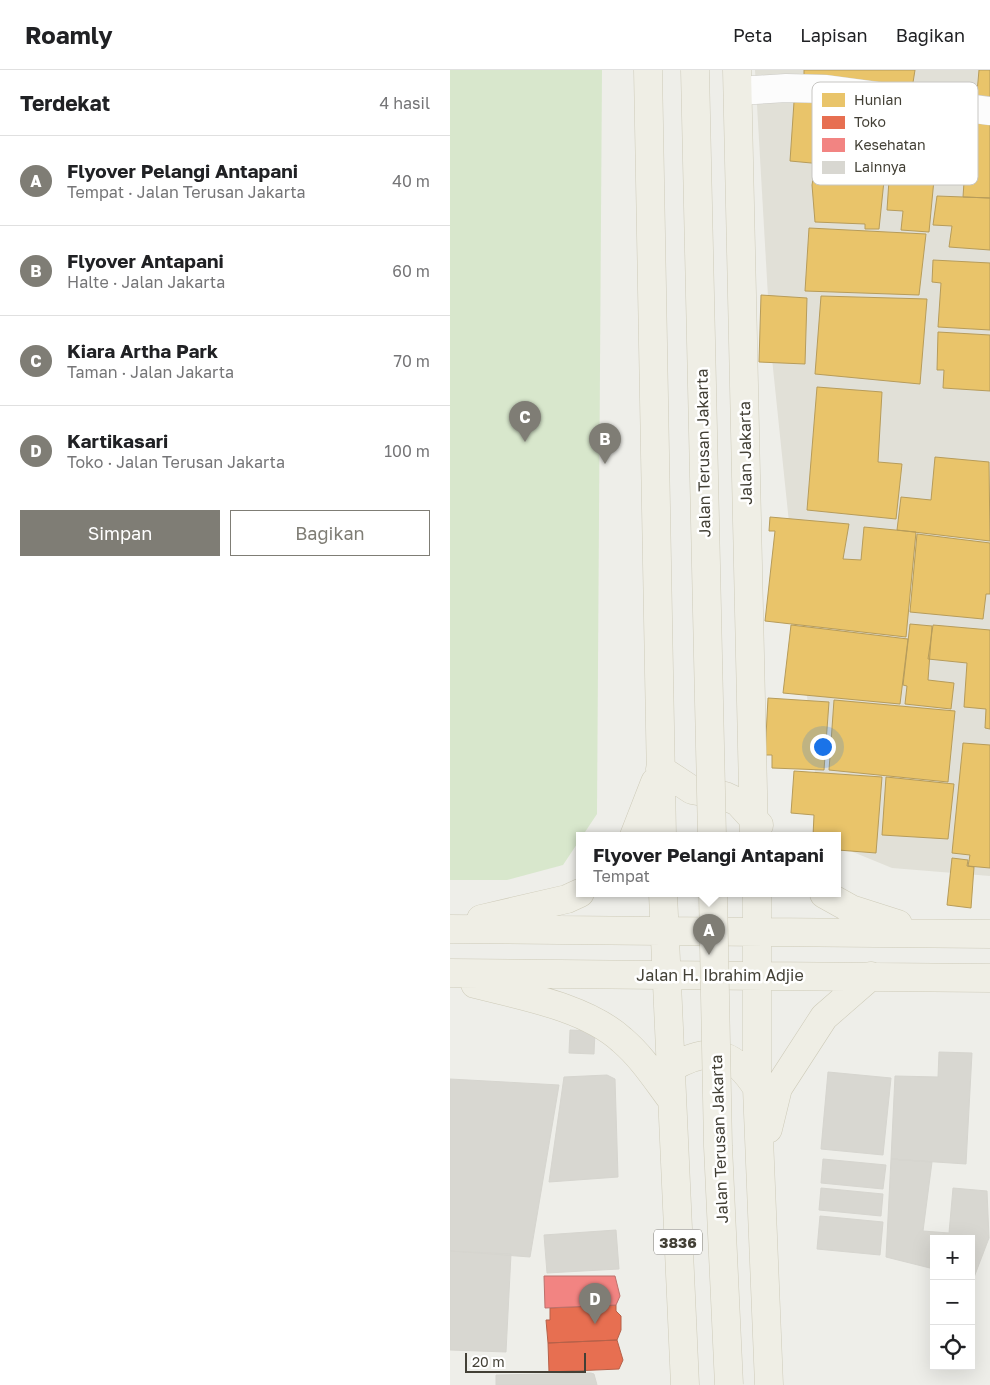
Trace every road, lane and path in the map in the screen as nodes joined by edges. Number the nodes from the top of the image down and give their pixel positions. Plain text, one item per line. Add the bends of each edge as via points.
1 (648, 70) edge
2 (695, 70) edge
3 (737, 81) edge
4 (812, 89) edge
5 (660, 769) junction
6 (758, 830) edge
7 (636, 832) edge
8 (662, 832) edge
9 (712, 832) edge
10 (576, 895) edge
11 (663, 897) edge
12 (713, 897) edge
13 (757, 897) edge
14 (830, 897) edge
15 (450, 928) edge
16 (757, 930) junction
17 (664, 931) junction
18 (928, 933) junction
19 (990, 934) edge
20 (450, 975) edge
21 (667, 975) junction
22 (758, 975) junction
23 (871, 976) junction
24 (990, 978) edge
25 (671, 1068) junction
26 (757, 1088) junction
27 (672, 1099) junction
28 (760, 1162) junction
29 (685, 1385) edge
30 (729, 1385) edge
31 (769, 1385) edge

1 - 5 main road
2 - 9 main road, Jalan Terusan Jakarta, bridge
3 - 4 street
3 - 6 main road, Jalan Jakarta
5 - 6 main road via 692,790 725,796 738,802
5 - 7 main road
5 - 8 main road
10 - 15 main road
11 - 17 main road
12 - 30 main road, Jalan Terusan Jakarta, bridge via 718,1146
13 - 16 main road
14 - 18 main road via 851,908
15 - 17 main road
16 - 17 main road
16 - 18 main road
16 - 22 main road
17 - 21 main road
18 - 19 main road
20 - 21 main road, Jalan H. Ibrahim Adjie
20 - 27 main road via 542,1001 588,1018 621,1038 643,1060
21 - 22 main road, Jalan H. Ibrahim Adjie
21 - 25 main road, 3836
22 - 23 main road, Jalan H. Ibrahim Adjie
22 - 26 main road
23 - 24 main road, Jalan H. Ibrahim Adjie
23 - 28 main road via 824,1017 778,1088
25 - 26 main road via 689,1057 709,1054 730,1058 746,1071
25 - 27 main road, 3836
26 - 28 main road
27 - 29 main road, 3836
28 - 31 main road

